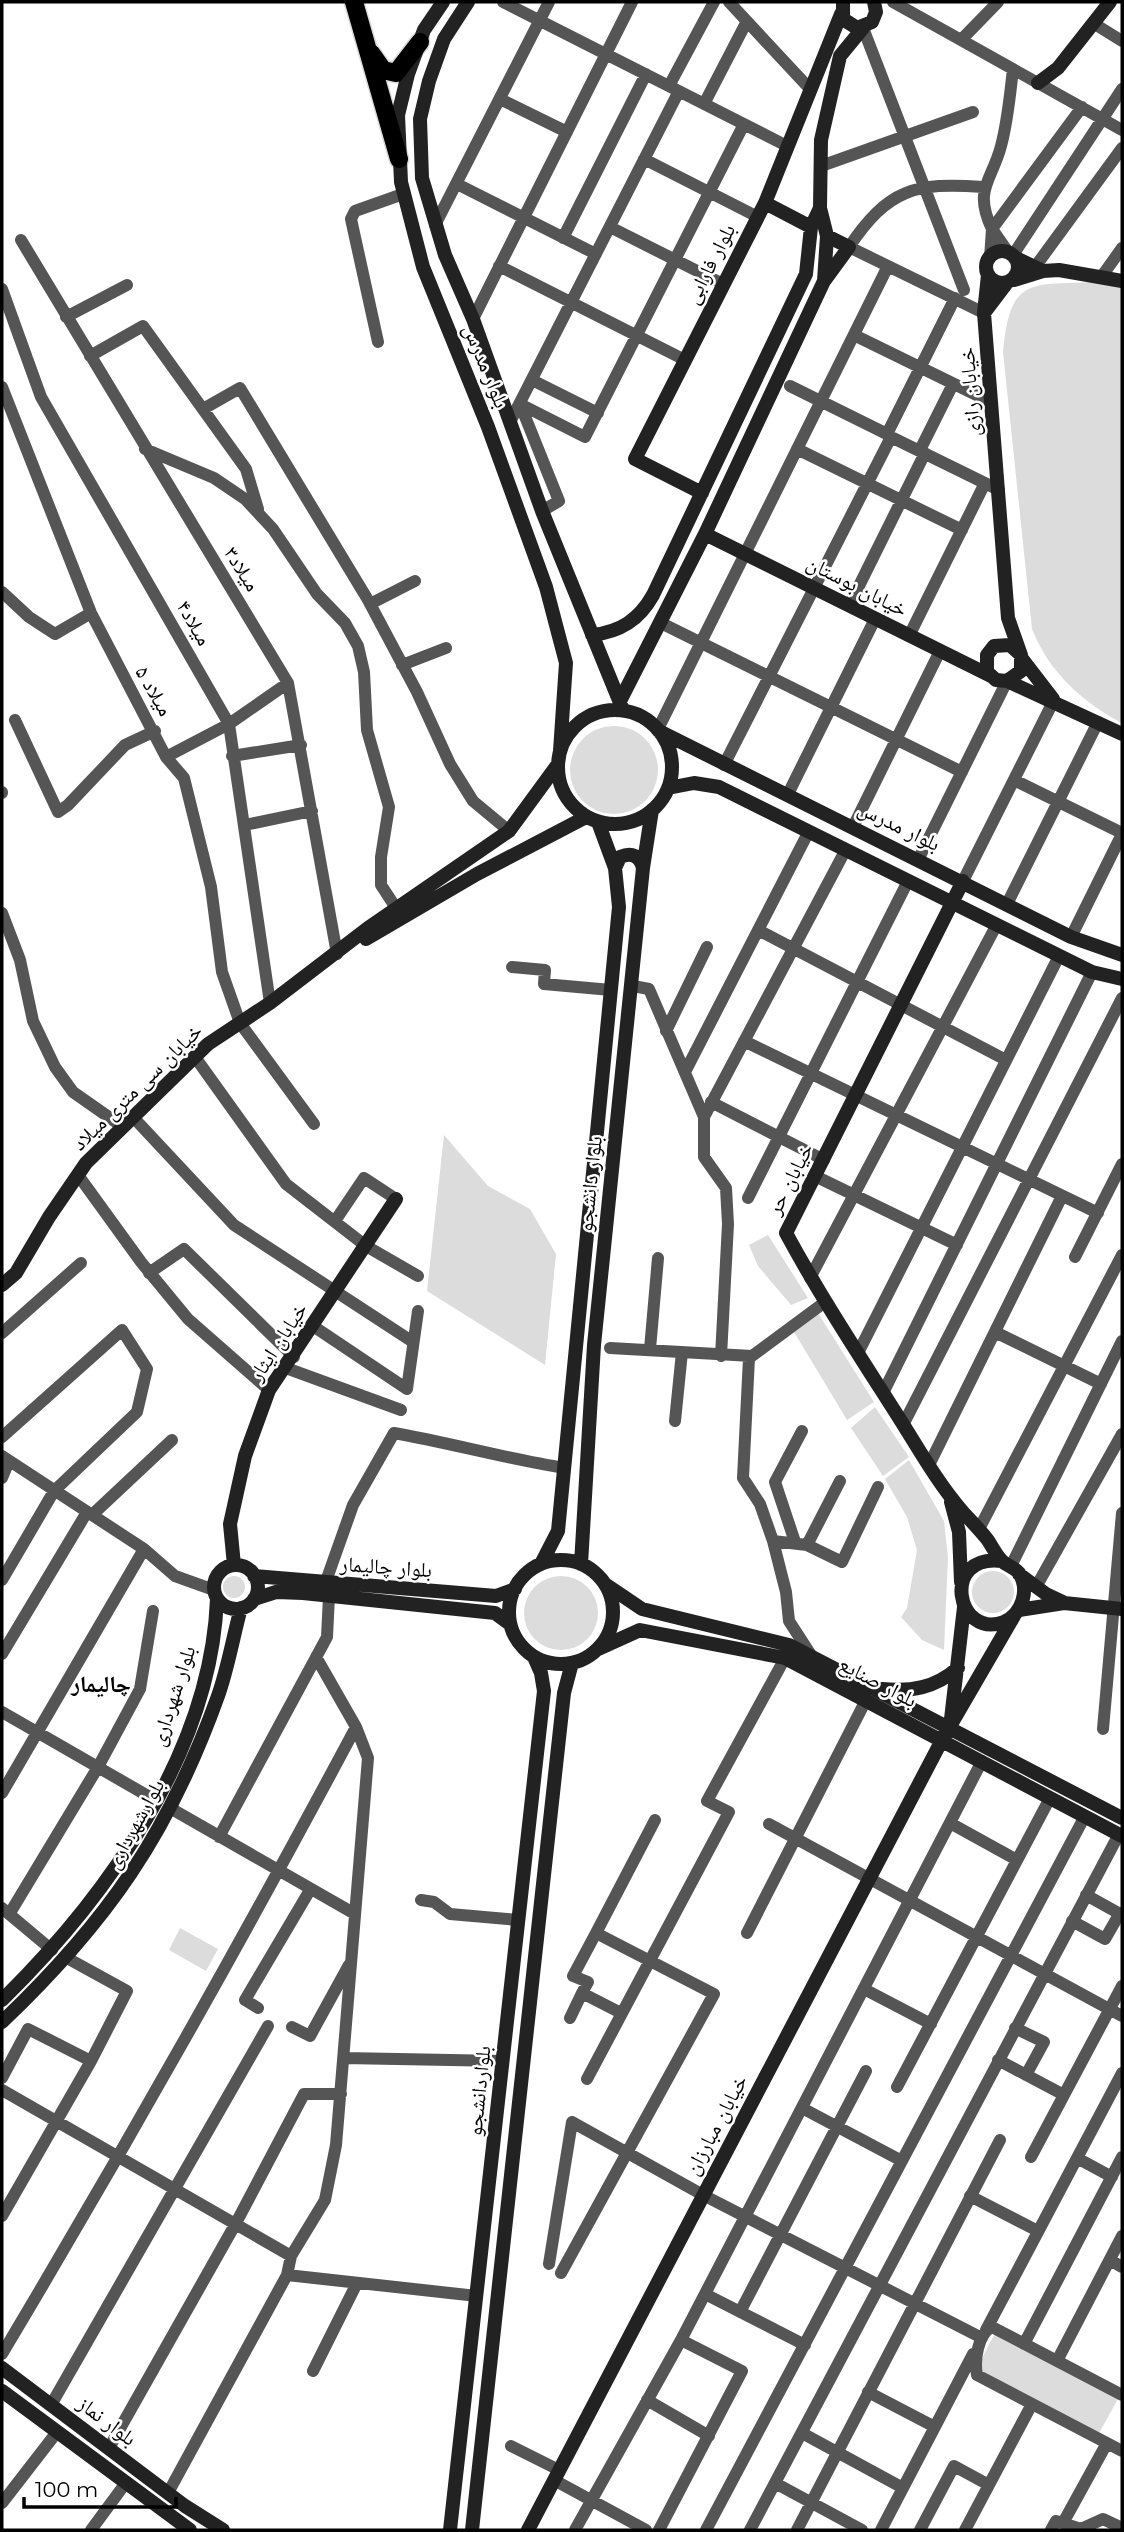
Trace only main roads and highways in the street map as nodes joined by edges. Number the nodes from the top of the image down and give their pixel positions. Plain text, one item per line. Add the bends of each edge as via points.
1 (354, 2) edge
2 (443, 2) edge
3 (468, 2) edge
4 (890, 2) edge
5 (1110, 2) edge
6 (842, 4) edge
7 (875, 7) edge
8 (863, 28) junction
9 (360, 30) junction
10 (420, 42) junction
11 (1038, 83) road end
12 (821, 140) junction
13 (789, 141) junction
14 (399, 159) junction
15 (765, 203) junction
16 (820, 208) junction
17 (811, 227) junction
18 (827, 236) junction
19 (1012, 255) junction
20 (1039, 269) junction
21 (988, 275) junction
22 (824, 281) junction
23 (1122, 281) edge
24 (1010, 282) junction
25 (795, 298) junction
26 (814, 304) junction
27 (984, 313) junction
28 (510, 422) junction
29 (488, 427) junction
30 (520, 451) junction
31 (500, 460) junction
32 (702, 493) junction
33 (705, 534) junction
34 (653, 595) junction
35 (670, 604) junction
36 (1008, 618) junction
37 (593, 635) junction
38 (990, 650) junction
39 (1022, 657) junction
40 (991, 676) junction
41 (1007, 681) junction
42 (1054, 700) junction
43 (621, 705) junction
44 (659, 730) junction
45 (1122, 734) edge
46 (559, 758) junction
47 (717, 762) junction
48 (704, 784) junction
49 (668, 788) junction
50 (652, 810) junction
51 (592, 819) junction
52 (643, 868) junction
53 (615, 869) junction
54 (964, 881) junction
55 (953, 903) junction
56 (399, 914) junction
57 (1122, 955) edge
58 (1122, 979) edge
59 (396, 1199) road end
60 (2, 1285) edge
61 (950, 1497) junction
62 (541, 1564) junction
63 (582, 1564) junction
64 (234, 1565) junction
65 (1011, 1567) junction
66 (254, 1576) junction
67 (605, 1584) junction
68 (961, 1584) junction
69 (515, 1589) junction
70 (327, 1590) junction
71 (215, 1595) junction
72 (254, 1599) junction
73 (1065, 1603) junction
74 (964, 1607) junction
75 (241, 1608) junction
76 (1118, 1608) edge
77 (1016, 1613) junction
78 (510, 1624) junction
79 (598, 1649) junction
80 (534, 1657) junction
81 (572, 1663) junction
82 (958, 1668) junction
83 (870, 1694) junction
84 (946, 1734) junction
85 (155, 1800) junction
86 (170, 1808) junction
87 (1122, 1818) edge
88 (1120, 1835) edge
89 (2, 2000) edge
90 (2, 2022) edge
91 (2, 2368) edge
92 (2, 2391) edge
93 (454, 2509) junction
94 (181, 2528) edge
95 (223, 2530) edge
96 (439, 2530) edge
97 (450, 2530) edge
98 (472, 2530) edge
99 (528, 2530) edge

1 - 9 main road
2 - 10 main road, بلوار مدرس
3 - 28 main road, بلوار مدرس via 444,39 420,119 422,178 435,225
4 - 7 main road
5 - 11 main road via 1058,68
6 - 8 main road via 852,26
6 - 13 main road, بلوار فارابی
7 - 8 main road via 872,22
8 - 12 main road via 840,56
9 - 10 main road via 373,59 383,70 396,73
9 - 14 main road
10 - 14 main road, بلوار مدرس via 398,115
12 - 13 main road via 808,125 795,129
12 - 16 main road
13 - 15 main road, بلوار فارابی
14 - 29 main road, بلوار مدرس via 403,194 423,267
15 - 17 main road
15 - 32 main road, بلوار فارابی via 635,459
16 - 17 main road
16 - 18 main road
17 - 25 main road via 806,274
18 - 22 main road
18 - 22 main road via 849,247
19 - 20 main road
19 - 21 main road via 999,251 990,258
19 - 24 main road via 1018,273
20 - 23 main road
20 - 24 main road
21 - 24 main road via 997,283
21 - 27 main road, خیابان رازی
22 - 26 main road
24 - 27 main road
25 - 26 main road via 804,293
25 - 32 main road
26 - 33 main road
27 - 36 main road, خیابان رازی
28 - 29 main road via 503,430
28 - 30 main road, بلوار مدرس
29 - 31 main road, بلوار مدرس
30 - 31 main road via 506,447
30 - 37 main road, بلوار مدرس
31 - 46 main road, بلوار مدرس via 546,587 566,663
32 - 34 main road
33 - 35 main road
33 - 40 main road, خیابان بوستان
34 - 35 main road
34 - 37 main road via 631,622 610,633
35 - 43 main road
36 - 38 main road
36 - 39 main road, خیابان رازی
37 - 43 main road, بلوار مدرس
38 - 39 main road via 1004,644
38 - 40 main road via 985,660
39 - 41 main road via 1021,671
39 - 42 main road, خیابان رازی
40 - 41 main road
41 - 42 main road
42 - 45 main road
43 - 44 main road
43 - 46 main road via 591,715 572,730
44 - 47 main road, بلوار مدرس
44 - 49 main road via 671,758
46 - 51 main road via 558,777 568,800
46 - 56 main road, خیابان سی متری میلاد via 509,831
47 - 48 main road via 700,769
47 - 54 main road, بلوار مدرس
48 - 49 main road
48 - 55 main road via 719,787
49 - 50 main road
50 - 51 main road via 626,823
50 - 52 main road, بلوار دانشجو
51 - 53 main road, بلوار دانشجو
51 - 56 main road, خیابان سی متری میلاد
52 - 53 main road via 638,858 626,855
52 - 63 main road, بلوار دانشجو via 594,1345
53 - 62 main road, بلوار دانشجو via 619,907 565,1468 558,1531
54 - 55 main road, خیابان حر
54 - 57 main road, بلوار مدرس via 1071,937
55 - 58 main road via 1093,972
55 - 61 main road, خیابان حر via 786,1233
56 - 60 main road, خیابان سی متری میلاد via 208,1044 78,1175 16,1273
59 - 64 main road, خیابان ایثار via 270,1391 245,1456 230,1524
61 - 65 main road, خیابان حر
61 - 68 main road, خیابان حر via 963,1563
62 - 63 main road
62 - 69 main road
63 - 67 main road
64 - 66 main road via 245,1567
64 - 71 main road via 217,1575
65 - 68 main road via 981,1562
65 - 73 main road, خیابان حر
65 - 77 main road via 1024,1592
66 - 70 main road, بلوار چالیمار
66 - 72 main road
67 - 79 main road via 613,1618
67 - 83 main road, بلوار صنایع via 642,1609 769,1639 811,1655
68 - 74 main road
69 - 70 main road, بلوار چالیمار via 496,1595
69 - 78 main road
70 - 72 main road, بلوار چالیمار via 276,1592
70 - 78 main road, بلوار چالیمار via 495,1613
71 - 75 main road via 228,1608
71 - 85 main road, بلوار شهرداری via 216,1629 202,1689
72 - 75 main road
73 - 76 main road
73 - 77 main road
74 - 77 main road via 987,1624
74 - 82 main road
75 - 86 main road, بلوارشهرداری via 219,1693
77 - 84 main road
78 - 80 main road via 523,1648
79 - 81 main road
79 - 83 main road, بلوار صنایع via 640,1630 785,1658
80 - 81 main road
80 - 93 main road, بلواردانشجو via 544,1691
81 - 98 main road, بلواردانشجو via 564,1693
82 - 83 main road via 916,1690
82 - 84 main road
83 - 84 main road, بلوار صنایع
84 - 87 main road, بلوار صنایع
84 - 88 main road, بلوار صنایع via 982,1762
84 - 99 main road, خیابان مبارزان
85 - 86 main road
85 - 89 main road, بلوار شهرداری via 117,1867 52,1950
86 - 90 main road, بلوارشهرداری via 130,1877 66,1958
91 - 95 main road, بلوار نماز
92 - 94 main road, بلوار نماز
93 - 96 main road
93 - 97 main road, بلواردانشجو

